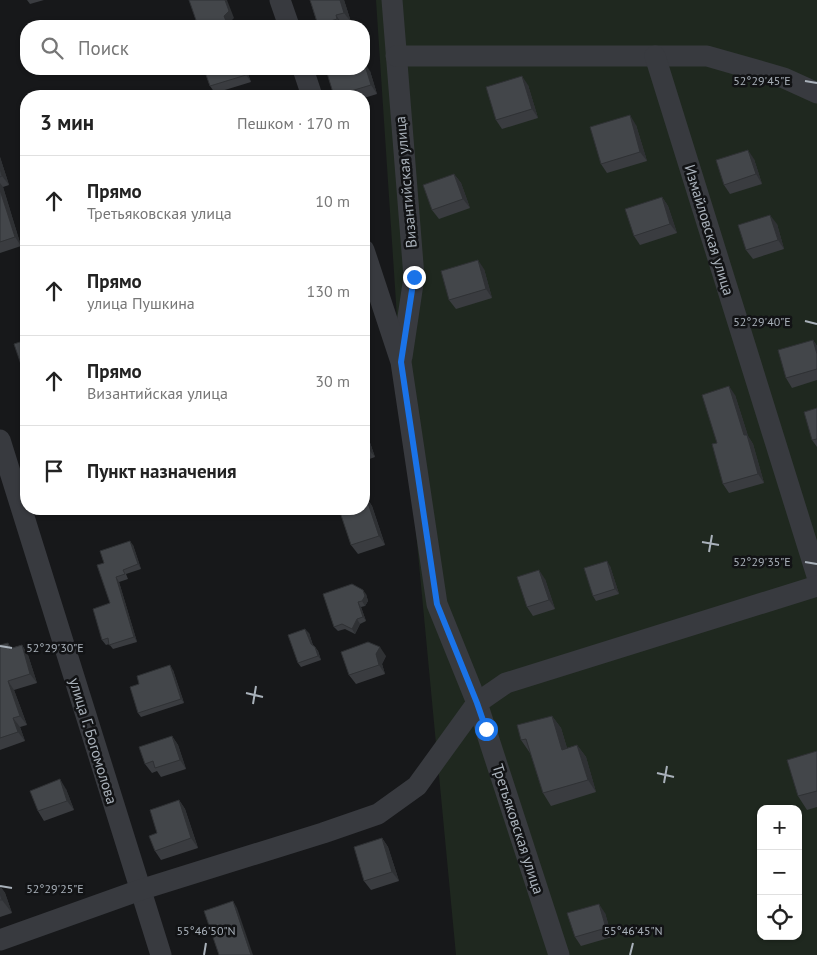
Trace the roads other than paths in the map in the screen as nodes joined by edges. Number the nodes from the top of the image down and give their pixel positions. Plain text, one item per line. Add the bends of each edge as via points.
1 (280, 0) edge
2 (392, 0) edge
3 (287, 20) edge
4 (396, 56) junction
5 (655, 56) junction
6 (305, 75) edge
7 (310, 90) edge
8 (817, 93) edge
9 (370, 268) edge
10 (401, 362) junction
11 (0, 440) edge
12 (20, 504) edge
13 (23, 515) edge
14 (817, 576) edge
15 (817, 586) edge
16 (477, 703) junction
17 (140, 890) junction
18 (0, 940) edge
19 (161, 955) edge
20 (558, 955) edge

1 - 3 street
2 - 4 street, Византийская улица
4 - 5 street
4 - 10 street, Византийская улица via 414,277
5 - 8 street via 707,56 784,78
5 - 14 street, Измайловская улица
6 - 7 street
9 - 10 street
10 - 16 street, Третьяковская улица via 437,604
11 - 12 street, улица Г. Богомолова
13 - 17 street, улица Г. Богомолова
15 - 16 street via 506,683
16 - 17 street via 417,786 378,814
16 - 20 street, Третьяковская улица
17 - 18 street
17 - 19 street, улица Г. Богомолова

